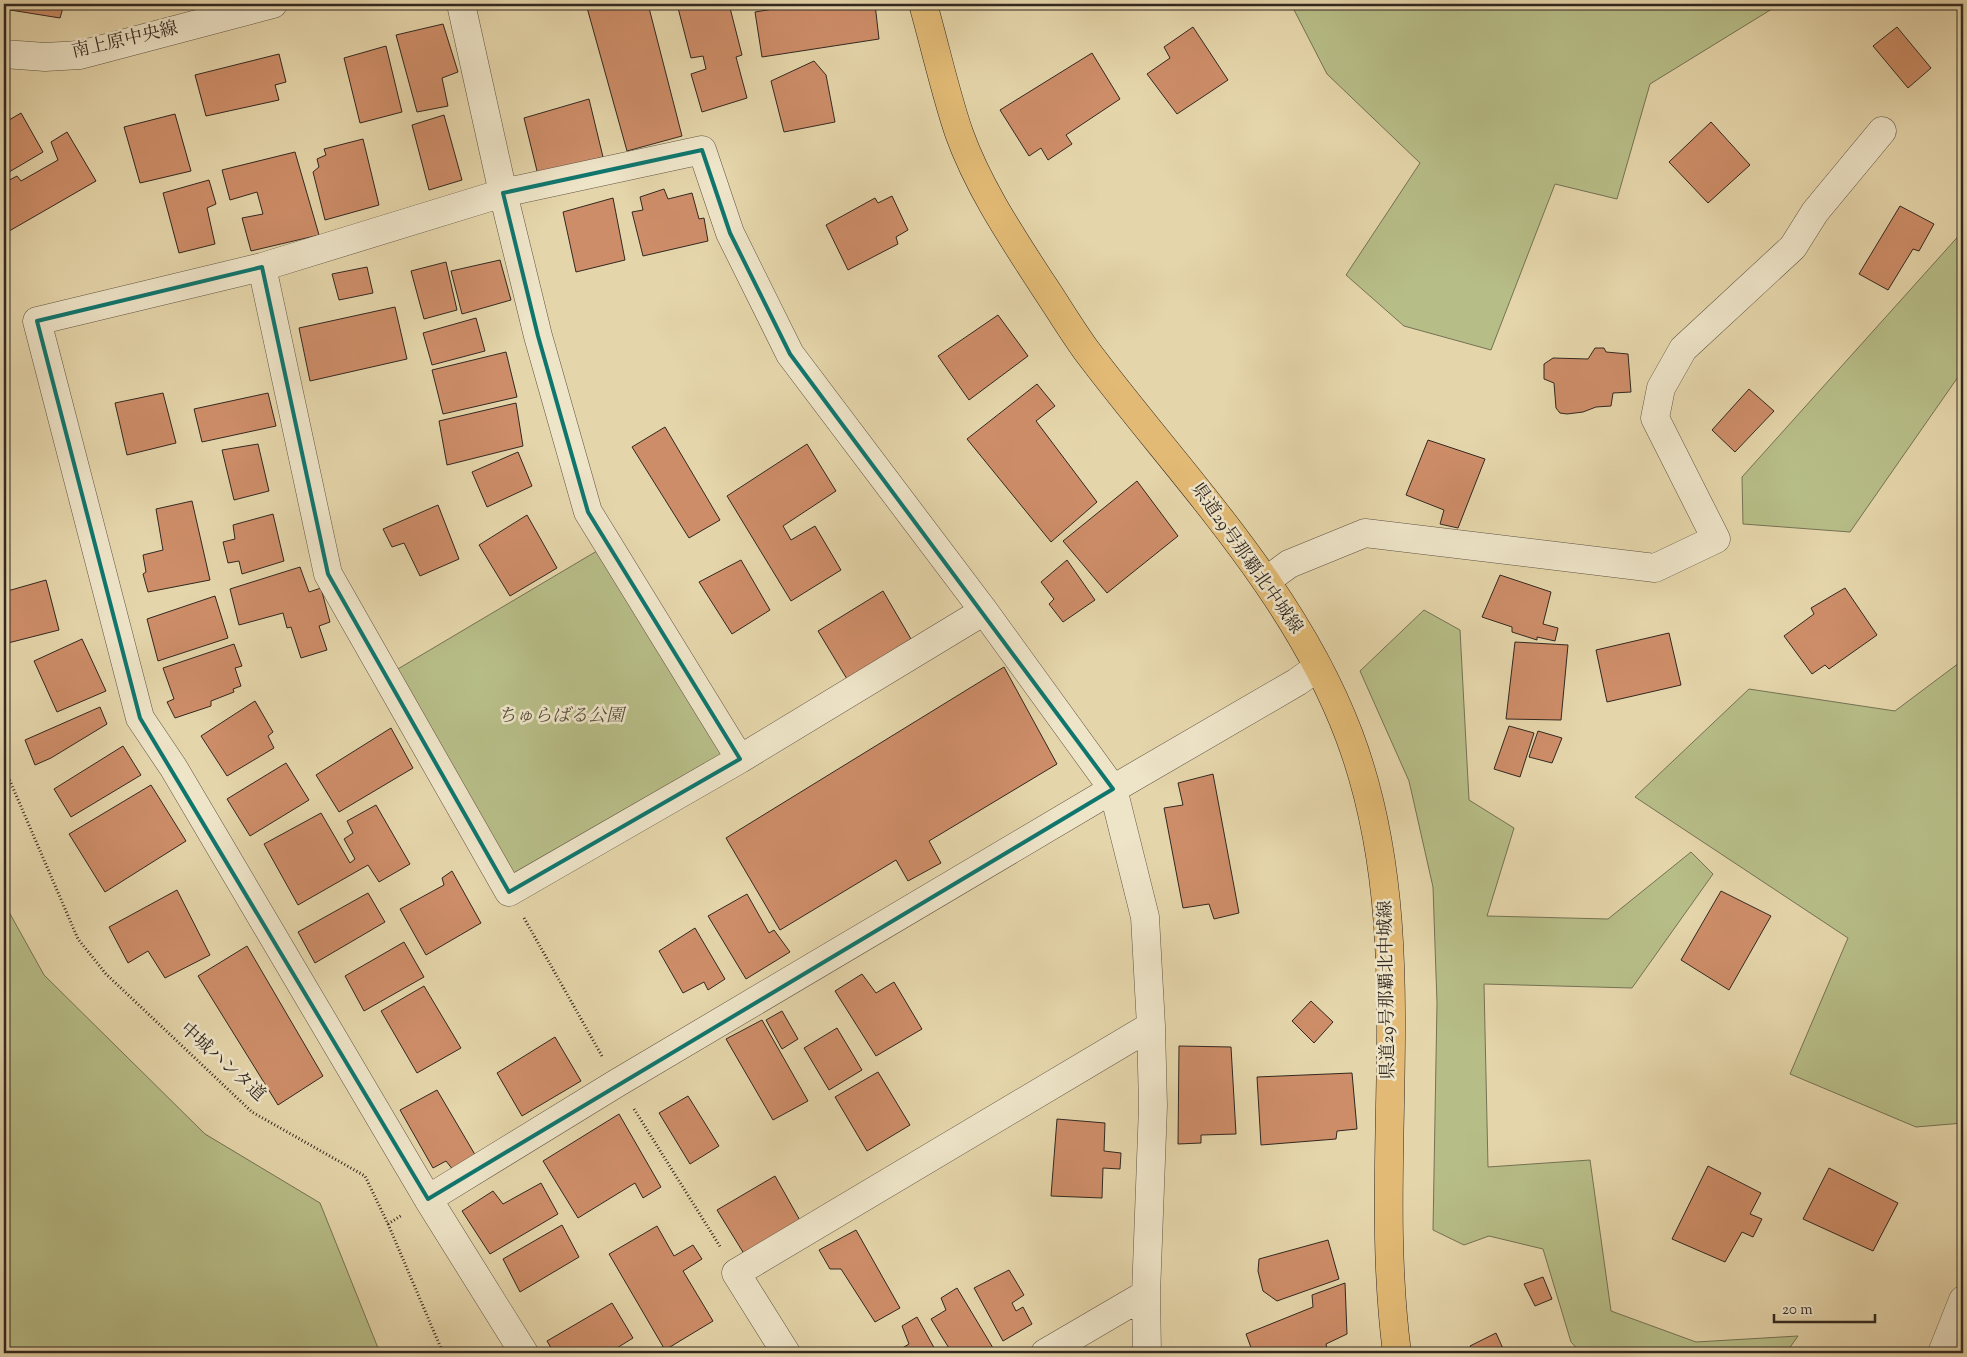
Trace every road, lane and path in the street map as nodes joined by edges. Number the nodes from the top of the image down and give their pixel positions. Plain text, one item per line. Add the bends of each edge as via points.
1 (273, 4) edge
2 (461, 4) edge
3 (923, 4) edge
4 (4, 54) edge
5 (1882, 131) dead end
6 (503, 193) junction
7 (262, 267) junction
8 (1266, 581) junction
9 (984, 610) junction
10 (1318, 667) junction
11 (740, 759) junction
12 (4, 767) edge
13 (1113, 789) junction
14 (509, 892) junction
15 (1151, 1026) junction
16 (618, 1083) junction
17 (428, 1199) junction
18 (736, 1273) junction
19 (1146, 1294) junction
20 (1963, 1300) edge
21 (442, 1353) edge
22 (524, 1353) edge
23 (786, 1353) edge
24 (1044, 1353) edge
25 (1147, 1353) edge
26 (1397, 1353) edge
27 (1942, 1353) edge

1 - 4 street, 南上原中央線 via 80,54 45,57
2 - 6 street
3 - 8 main road, 県道29号那覇北中城線 via 959,132 985,192 1085,348
5 - 8 street via 1815,212 1793,247 1683,349 1661,388 1655,418 1716,539 1655,568 1365,533 1289,564
6 - 7 street
6 - 9 street via 702,150 730,233 790,354
6 - 11 street via 538,336 588,512
7 - 14 street via 328,574
7 - 17 street via 37,321 140,718 173,767
8 - 10 main road, 県道29号那覇北中城線 via 1289,614
9 - 11 street
9 - 13 street
10 - 13 street
10 - 26 main road, 県道29号那覇北中城線 via 1348,733 1362,775 1388,906 1392,990 1389,1252
11 - 14 street
12 - 21 path, 中城ハンタ道 via 78,939 106,974 252,1112 365,1176
13 - 15 street via 1145,917
13 - 16 street
14 - 16 path
15 - 18 street
15 - 19 street via 1153,1106
16 - 17 street
16 - 18 path
17 - 22 street
18 - 23 street
19 - 24 street
19 - 25 street
20 - 27 street

